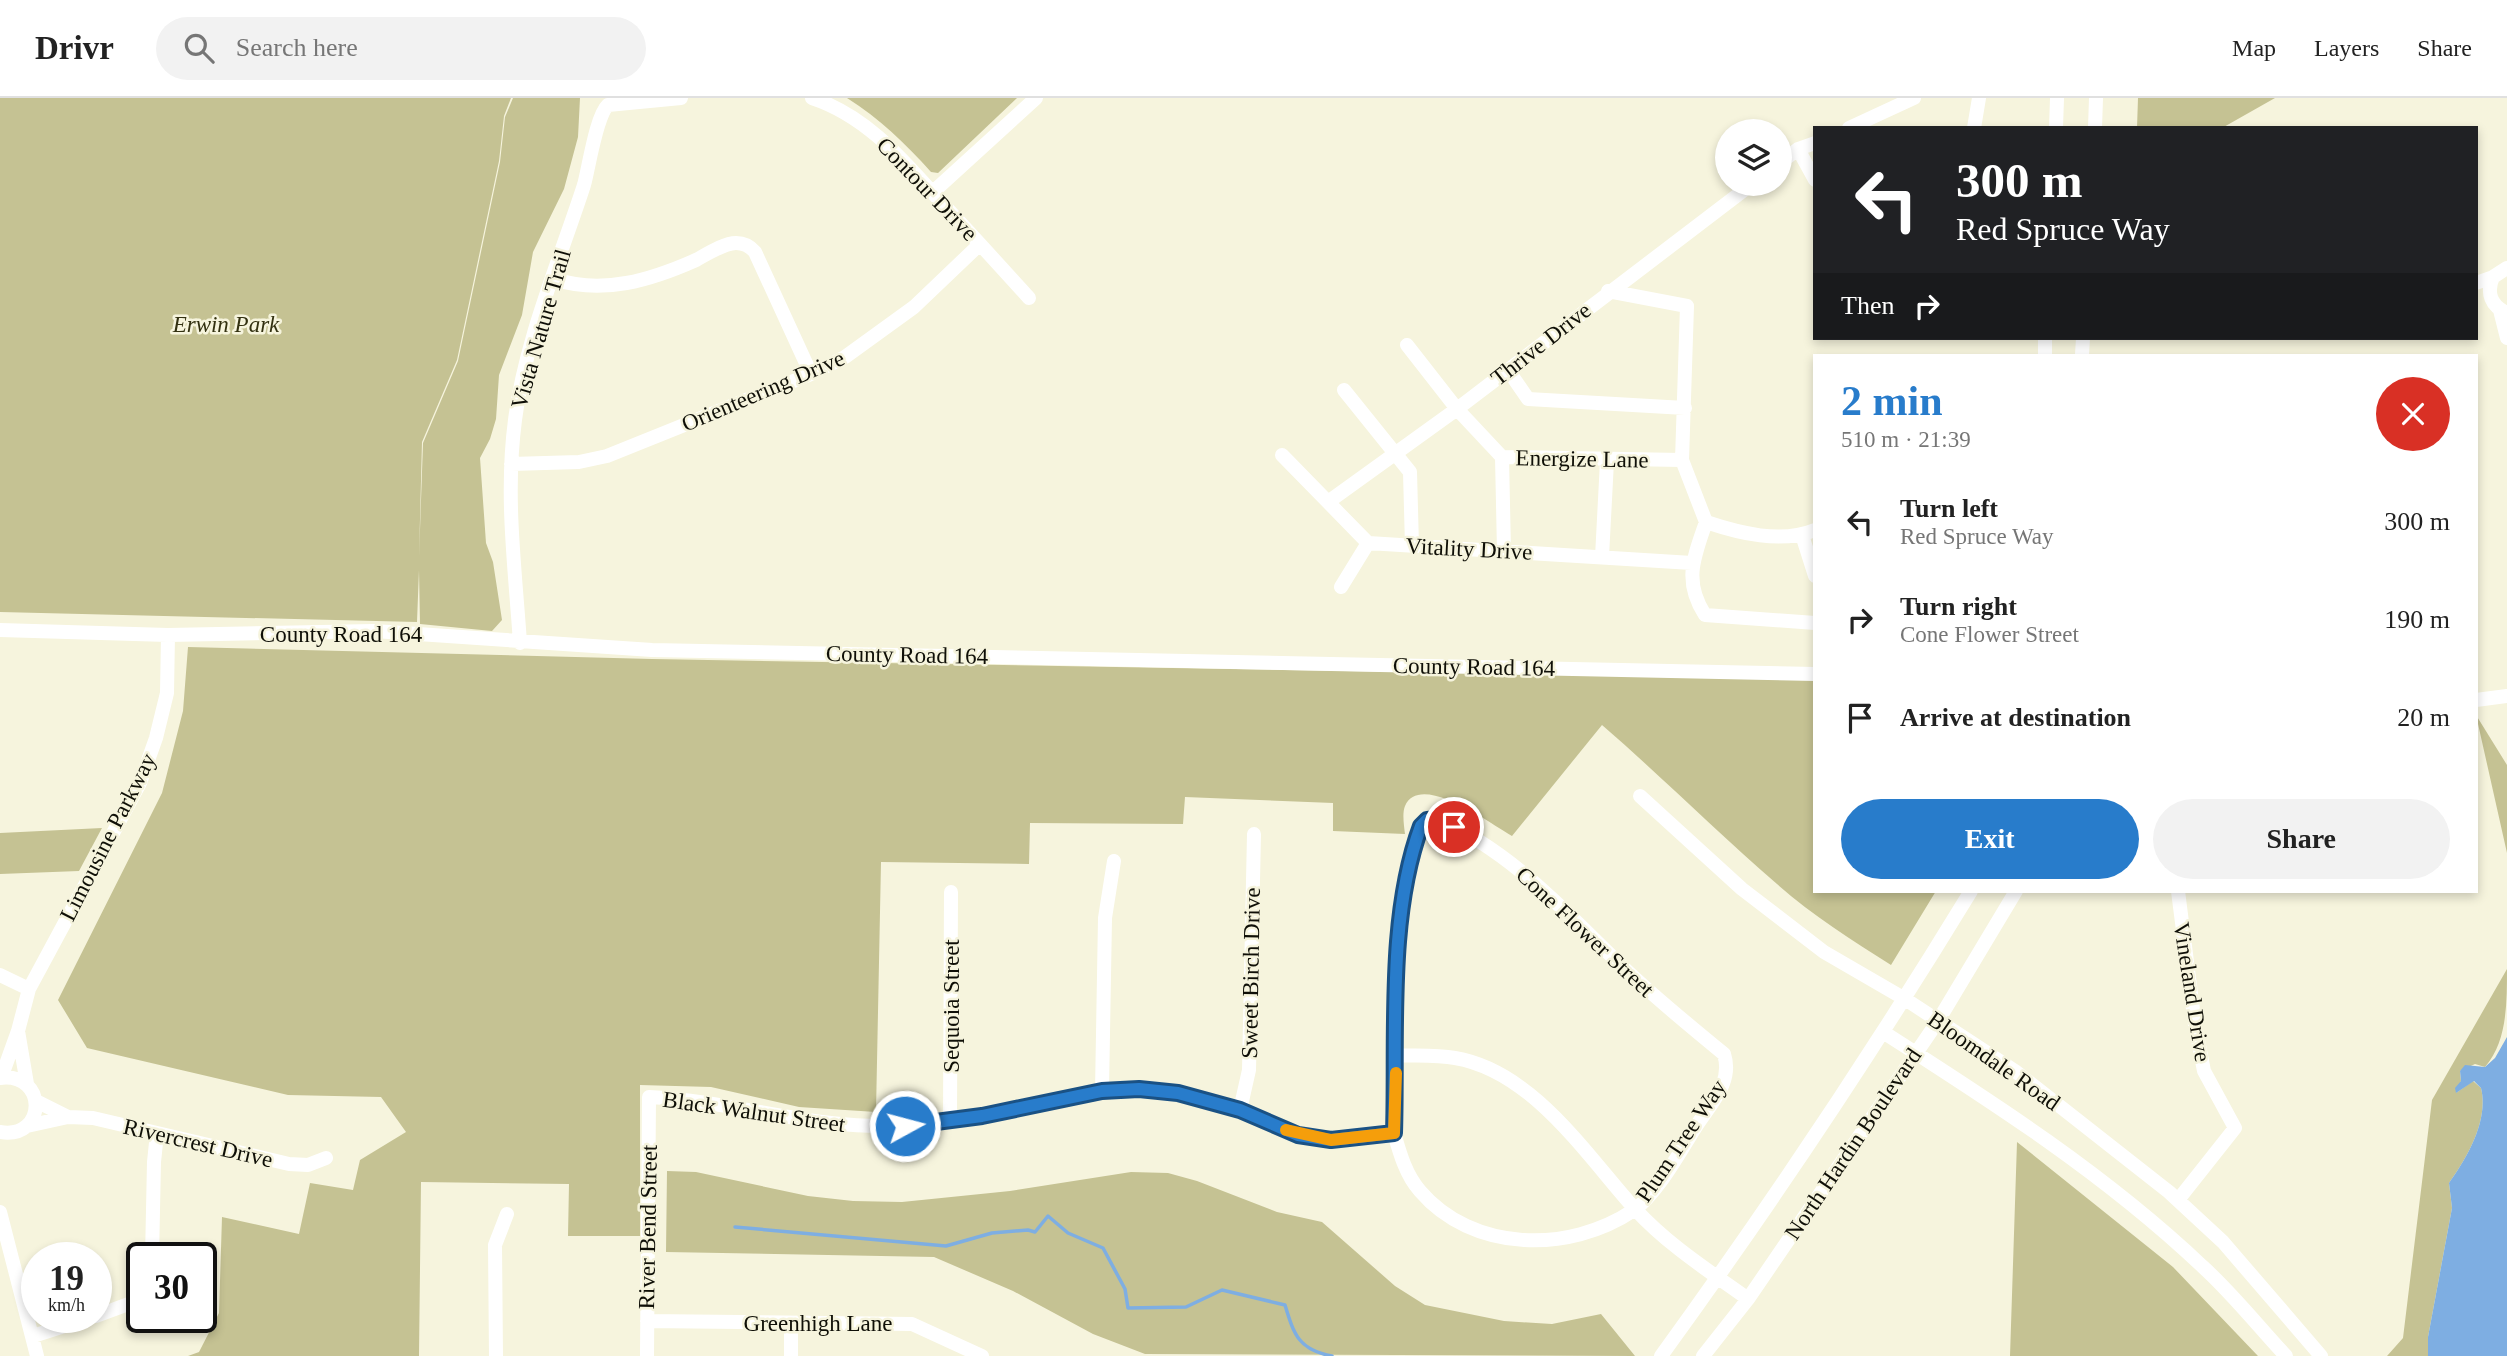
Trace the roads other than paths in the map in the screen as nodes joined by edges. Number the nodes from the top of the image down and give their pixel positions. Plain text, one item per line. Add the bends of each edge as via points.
1 (681, 98) edge
2 (812, 98) edge
3 (1036, 98) edge
4 (1914, 98) edge
5 (1979, 98) edge
6 (2057, 98) edge
7 (2096, 98) edge
8 (1853, 126) edge
9 (1974, 126) edge
10 (2056, 126) edge
11 (2095, 126) edge
12 (1813, 144) edge
13 (1798, 149) junction
14 (1792, 154) edge
15 (1813, 176) edge
16 (933, 192) junction
17 (1736, 196) edge
18 (980, 244) junction
19 (2507, 268) edge
20 (2493, 277) junction
21 (554, 279) junction
22 (2478, 282) edge
23 (1608, 292) junction
24 (1029, 298) dead end
25 (2494, 304) edge
26 (2507, 338) edge
27 (1407, 345) dead end
28 (1508, 370) junction
29 (811, 374) junction
30 (1345, 390) dead end
31 (1685, 408) junction
32 (1457, 409) junction
33 (1396, 453) junction
34 (1282, 455) dead end
35 (1502, 457) junction
36 (1682, 460) junction
37 (1607, 461) junction
38 (511, 464) junction
39 (1328, 502) junction
40 (1706, 522) junction
41 (1808, 533) edge
42 (1368, 543) junction
43 (1412, 546) junction
44 (1504, 551) junction
45 (1602, 557) junction
46 (1692, 564) junction
47 (1813, 564) edge
48 (1341, 587) dead end
49 (1813, 623) edge
50 (0, 630) edge
51 (168, 635) junction
52 (520, 643) junction
53 (1813, 674) edge
54 (2507, 696) edge
55 (2478, 700) edge
56 (1640, 796) dead end
57 (1427, 820) joint
58 (1254, 834) dead end
59 (1114, 861) dead end
60 (951, 892) dead end
61 (1970, 893) edge
62 (2015, 893) edge
63 (2178, 893) edge
64 (0, 975) edge
65 (29, 989) junction
66 (1905, 999) junction
67 (1938, 1020) junction
68 (18, 1031) junction
69 (1883, 1032) junction
70 (1916, 1053) junction
71 (1396, 1055) junction
72 (1728, 1066) joint
73 (0, 1078) edge
74 (27, 1084) junction
75 (1102, 1091) junction
76 (649, 1097) joint
77 (36, 1101) junction
78 (1240, 1110) junction
79 (68, 1117) junction
80 (950, 1120) junction
81 (27, 1126) junction
82 (5, 1133) edge
83 (157, 1133) junction
84 (1394, 1133) junction
85 (0, 1147) edge
86 (326, 1158) dead end
87 (2178, 1200) junction
88 (1635, 1209) junction
89 (0, 1212) edge
90 (507, 1213) dead end
91 (153, 1242) edge
92 (1718, 1278) junction
93 (1748, 1299) junction
94 (647, 1321) junction
95 (791, 1324) junction
96 (42, 1333) edge
97 (33, 1336) junction
98 (963, 1352) edge
99 (37, 1356) edge
100 (496, 1356) edge
101 (647, 1356) edge
102 (791, 1356) edge
103 (982, 1356) edge
104 (1661, 1356) edge
105 (1703, 1356) edge
106 (2286, 1356) edge
107 (2321, 1356) edge

1 - 21 street, Vista Nature Trail via 608,105 600,117 593,155
2 - 16 street, Contour Drive via 860,121
3 - 16 street
4 - 8 street
5 - 9 street
6 - 10 street
7 - 11 street
12 - 13 street
13 - 14 street
13 - 15 street
16 - 18 street, Contour Drive
17 - 23 street, Thrive Drive
18 - 24 street, Contour Drive
18 - 29 street, Orienteering Drive via 873,340
19 - 20 street
20 - 22 street
20 - 25 street via 2489,292
21 - 29 street via 625,284 674,270 732,243 745,244 755,252
21 - 38 street, Vista Nature Trail via 519,395
23 - 28 street, Thrive Drive
23 - 31 street via 1687,306
25 - 26 street
27 - 32 street, Energize Lane
28 - 31 street via 1528,398
28 - 32 street, Thrive Drive
29 - 38 street, Orienteering Drive via 607,456 579,462
30 - 33 street
31 - 36 street
32 - 33 street, Thrive Drive
32 - 35 street, Energize Lane
33 - 39 street, Thrive Drive
33 - 43 street via 1410,472
34 - 39 street
35 - 37 street, Energize Lane
35 - 44 street
36 - 37 street, Energize Lane
36 - 40 street
37 - 45 street
38 - 52 street, Vista Nature Trail via 509,523
39 - 42 street
40 - 41 street via 1743,534
40 - 46 street
41 - 47 street
42 - 43 street, Vitality Drive
42 - 48 street
43 - 44 street, Vitality Drive
44 - 45 street, Vitality Drive
45 - 46 street, Vitality Drive
46 - 49 street via 1693,597 1704,615
50 - 51 street, County Road 164
51 - 52 street, County Road 164 via 374,631
51 - 65 street, Limousine Parkway via 167,693 140,783
52 - 53 street, County Road 164 via 666,650
54 - 55 street
56 - 66 street, Bloomdale Road via 1742,889 1824,952
57 - 71 street, Plum Tree Way via 1419,833 1399,921
57 - 72 street, Cone Flower Street via 1438,819 1454,827 1513,863 1664,1006 1724,1054
58 - 78 street, Sweet Birch Drive via 1249,1070
59 - 75 street via 1105,918
60 - 80 street, Sequoia Street
61 - 66 street, North Hardin Boulevard
62 - 67 street, North Hardin Boulevard
63 - 87 street, Vineland Drive via 2204,1071 2235,1128
64 - 65 street
65 - 68 street, Limousine Parkway
66 - 67 street, Bloomdale Road
66 - 69 street, North Hardin Boulevard
67 - 70 street, North Hardin Boulevard
67 - 87 street, Bloomdale Road via 2015,1071
68 - 73 street, Limousine Parkway
68 - 74 street, Limousine Parkway
69 - 70 street, Bloomdale Road
69 - 92 street, North Hardin Boulevard
70 - 93 street, North Hardin Boulevard
70 - 106 street, Bloomdale Road via 2095,1176 2203,1266
71 - 84 street, Plum Tree Way
71 - 88 street via 1457,1058 1513,1083 1582,1144
72 - 88 street, Plum Tree Way via 1727,1078 1663,1177
73 - 74 street
74 - 77 street, Limousine Parkway
75 - 78 street, Black Walnut Street via 1178,1093
75 - 80 street, Black Walnut Street
76 - 80 street, Black Walnut Street via 690,1099 847,1126
76 - 94 street, River Bend Street
77 - 79 street, Rivercrest Drive
77 - 81 street
78 - 84 street, Black Walnut Street via 1298,1135 1331,1140
79 - 81 street, Rivercrest Drive
79 - 83 street, Rivercrest Drive
81 - 82 street, Rivercrest Drive
82 - 85 street
83 - 86 street, Rivercrest Drive via 289,1164 309,1165
83 - 91 street
84 - 88 street, Plum Tree Way via 1401,1160 1418,1190 1444,1215 1476,1232 1515,1240 1555,1240 1592,1231
87 - 107 street, Bloomdale Road via 2223,1242
88 - 92 street via 1668,1242
89 - 97 street
90 - 100 street via 495,1245
92 - 93 street
92 - 104 street, North Hardin Boulevard
93 - 105 street, North Hardin Boulevard
94 - 95 street, Greenhigh Lane
94 - 101 street, River Bend Street
95 - 98 street, Greenhigh Lane via 912,1324
95 - 102 street
96 - 97 street
97 - 99 street
98 - 103 street, Greenhigh Lane

